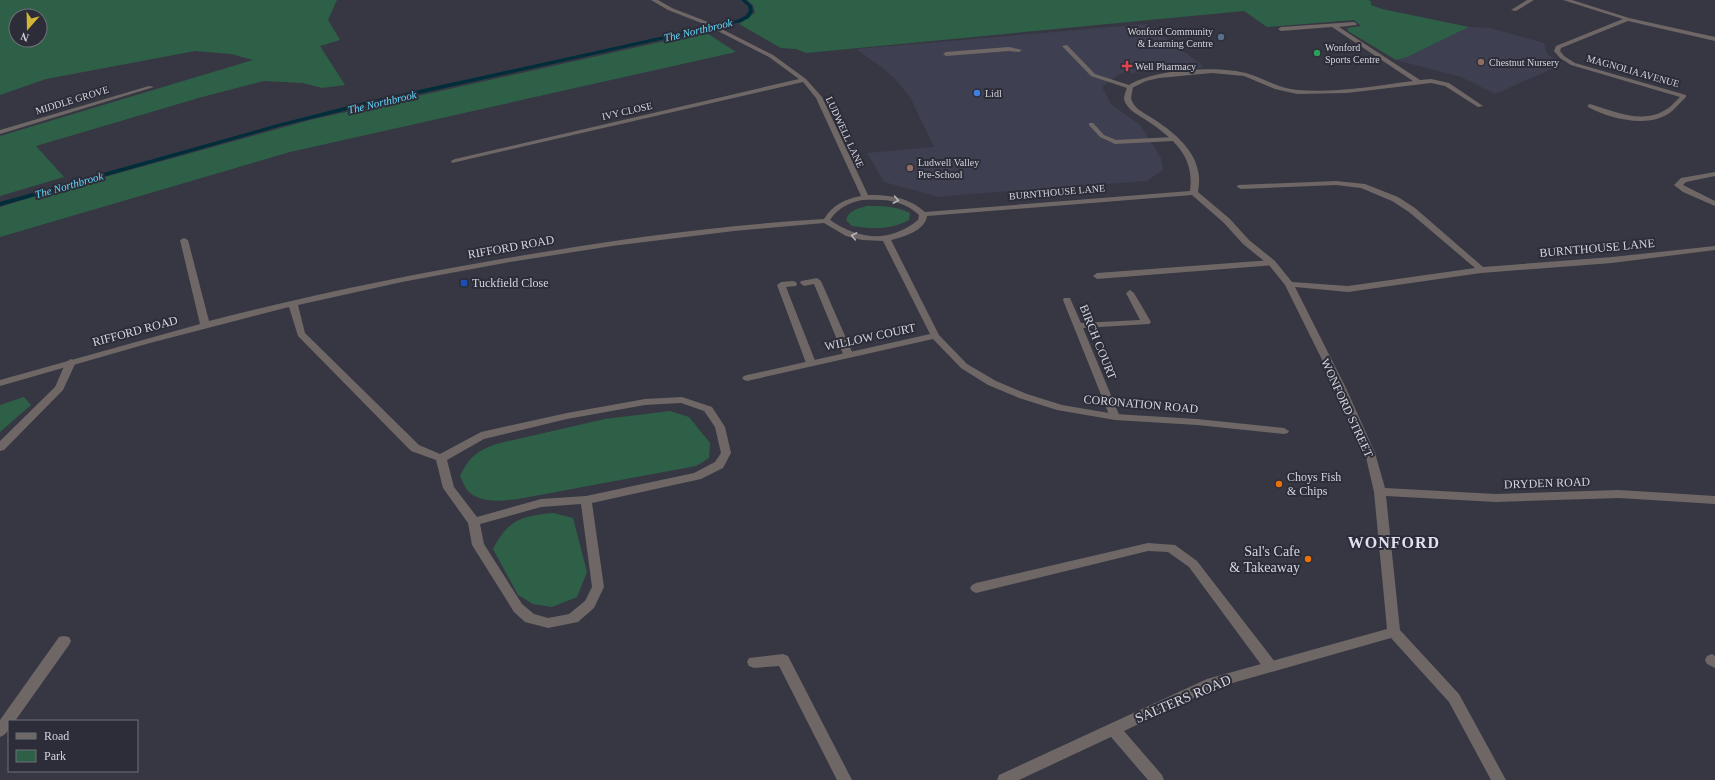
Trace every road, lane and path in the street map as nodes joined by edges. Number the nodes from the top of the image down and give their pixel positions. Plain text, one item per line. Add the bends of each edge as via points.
1 (654, 0) edge
2 (1531, 0) edge
3 (1566, 0) edge
4 (1514, 10) dead end
5 (1628, 19) junction
6 (1354, 24) dead end
7 (1334, 26) junction
8 (1281, 30) dead end
9 (1715, 39) edge
10 (1065, 46) dead end
11 (1019, 50) dead end
12 (946, 54) dead end
13 (804, 80) junction
14 (1420, 83) junction
15 (151, 87) dead end
16 (1130, 87) junction
17 (1480, 106) dead end
18 (1590, 106) dead end
19 (1091, 124) dead end
20 (0, 132) edge
21 (1173, 139) junction
22 (455, 162) dead end
23 (1713, 176) edge
24 (1241, 188) dead end
25 (1194, 192) junction
26 (865, 197) junction
27 (1715, 204) edge
28 (923, 214) junction
29 (826, 221) junction
30 (886, 239) junction
31 (184, 240) dead end
32 (1715, 248) edge
33 (1272, 263) junction
34 (1481, 270) junction
35 (1097, 276) dead end
36 (804, 283) dead end
37 (793, 284) dead end
38 (1289, 284) junction
39 (1130, 293) dead end
40 (1067, 300) dead end
41 (293, 303) junction
42 (205, 325) junction
43 (1078, 326) junction
44 (935, 336) junction
45 (848, 354) junction
46 (71, 362) junction
47 (811, 363) junction
48 (747, 378) dead end
49 (0, 383) edge
50 (1114, 417) junction
51 (1284, 431) dead end
52 (0, 447) edge
53 (441, 458) junction
54 (1380, 492) junction
55 (586, 500) junction
56 (1715, 500) edge
57 (474, 522) junction
58 (976, 588) dead end
59 (1394, 632) junction
60 (64, 641) dead end
61 (754, 662) dead end
62 (1270, 666) junction
63 (1114, 730) junction
64 (0, 731) edge
65 (845, 780) edge
66 (1004, 780) edge
67 (1157, 780) edge
68 (1499, 780) edge

1 - 13 street, LUDWELL LANE via 721,30 770,56
2 - 4 street
3 - 5 street
5 - 9 street
5 - 18 street, MAGNOLIA AVENUE via 1558,47 1558,54 1573,64 1684,96 1660,116 1642,118 1610,114
6 - 7 street
7 - 8 street
7 - 14 street
10 - 16 street via 1093,74
11 - 12 street
13 - 22 street, IVY CLOSE
13 - 26 street, LUDWELL LANE via 819,97
14 - 16 street via 1330,92 1297,92 1280,90 1245,74 1213,71 1149,78
14 - 17 street via 1446,84
15 - 20 street, MIDDLE GROVE
16 - 21 street via 1128,101
19 - 21 street via 1102,136 1115,142
21 - 25 street via 1194,165
23 - 27 street via 1684,180 1678,185
24 - 34 street via 1336,183 1362,186 1395,199 1412,210
25 - 28 street, BURNTHOUSE LANE
25 - 33 street, WONFORD STREET
26 -> 28 street via 898,200 911,204
26 - 29 street via 841,204 830,212
28 - 30 street via 922,221 913,230
30 -> 29 street via 849,235
29 - 41 street, RIFFORD ROAD via 696,232 537,255
30 - 44 street, CORONATION ROAD
31 - 42 street
32 - 34 street, BURNTHOUSE LANE via 1612,260
33 - 35 street
33 - 38 street, WONFORD STREET
34 - 38 street, BURNTHOUSE LANE via 1348,289
36 - 45 street via 817,281
37 - 47 street, WILLOW COURT via 781,285
38 - 54 street, WONFORD STREET via 1370,453
39 - 43 street via 1146,322
40 - 43 street, BIRCH COURT
41 - 42 street, RIFFORD ROAD
41 - 53 street via 301,334 415,448
42 - 46 street, RIFFORD ROAD
43 - 50 street, BIRCH COURT
44 - 45 street, WILLOW COURT
44 - 50 street, CORONATION ROAD via 964,366 992,383 1061,408
45 - 47 street, WILLOW COURT
46 - 49 street, RIFFORD ROAD
46 - 52 street via 60,388
47 - 48 street, WILLOW COURT
50 - 51 street, CORONATION ROAD
53 - 55 street via 481,436 567,416 645,402 682,400 708,409 720,427 726,453 719,466 697,476
53 - 57 street via 449,488
54 - 56 street, DRYDEN ROAD via 1496,498 1619,494
54 - 59 street, WONFORD STREET
55 - 57 street via 541,503
55 - 57 street via 598,587 590,604 573,618 548,623 530,618 518,608 478,546
58 - 62 street via 1148,547 1171,548 1193,564
59 - 62 street, SALTERS ROAD
59 - 68 street via 1454,698
60 - 64 street
61 - 65 street via 783,660
62 - 63 street, SALTERS ROAD via 1212,683
63 - 66 street, SALTERS ROAD
63 - 67 street

